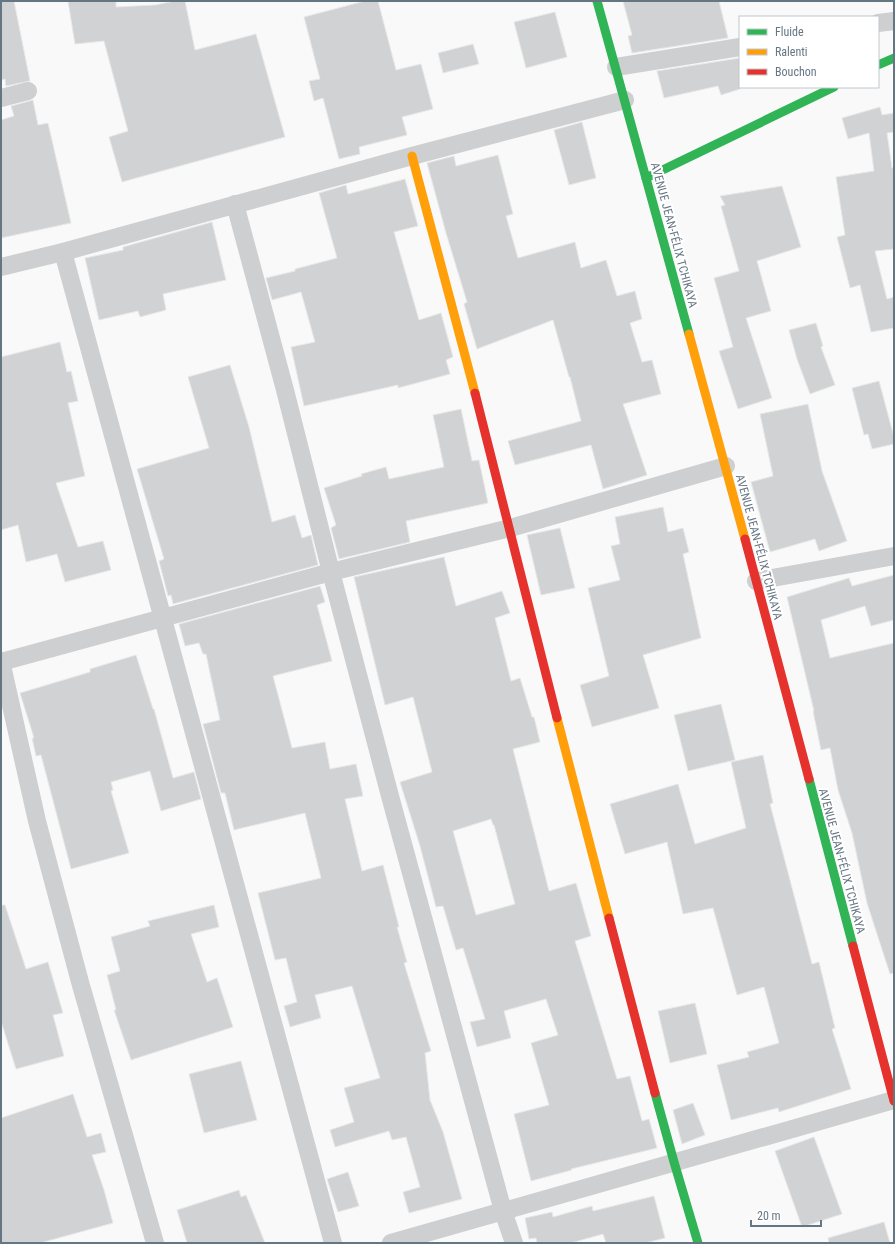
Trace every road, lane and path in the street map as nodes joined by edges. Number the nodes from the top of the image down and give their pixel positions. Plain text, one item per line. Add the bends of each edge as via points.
1 (597, 1) edge
2 (894, 21) edge
3 (879, 24) edge
4 (739, 46) edge
5 (894, 58) edge
6 (879, 66) edge
7 (616, 67) junction
8 (832, 88) edge
9 (28, 91) dead end
10 (1, 98) edge
11 (625, 100) junction
12 (412, 156) junction
13 (646, 178) junction
14 (235, 204) junction
15 (63, 252) junction
16 (1, 267) edge
17 (726, 466) junction
18 (510, 528) junction
19 (894, 556) edge
20 (331, 572) junction
21 (756, 581) junction
22 (162, 619) junction
23 (1, 661) edge
24 (890, 1073) edge
25 (894, 1100) edge
26 (674, 1162) junction
27 (503, 1211) junction
28 (155, 1243) edge
29 (333, 1243) edge
30 (391, 1243) edge
31 (514, 1243) edge
32 (698, 1243) edge

1 - 7 street, AVENUE JEAN-FÉLIX TCHIKAYA
2 - 3 street
4 - 7 street
5 - 6 street
7 - 11 street, AVENUE JEAN-FÉLIX TCHIKAYA
8 - 13 street
9 - 10 street
11 - 12 street
11 - 13 street, AVENUE JEAN-FÉLIX TCHIKAYA
12 - 14 street
12 - 18 street
13 - 17 street, AVENUE JEAN-FÉLIX TCHIKAYA
14 - 15 street
14 - 20 street
15 - 16 street
15 - 22 street
17 - 18 street
17 - 21 street, AVENUE JEAN-FÉLIX TCHIKAYA
18 - 20 street
18 - 26 street via 583,822
19 - 21 street
20 - 22 street
20 - 27 street
21 - 24 street, AVENUE JEAN-FÉLIX TCHIKAYA
22 - 23 street
22 - 29 street
23 - 28 street via 39,828
24 - 25 street, AVENUE JEAN-FÉLIX TCHIKAYA
25 - 26 street
26 - 27 street
26 - 32 street
27 - 30 street
27 - 31 street

